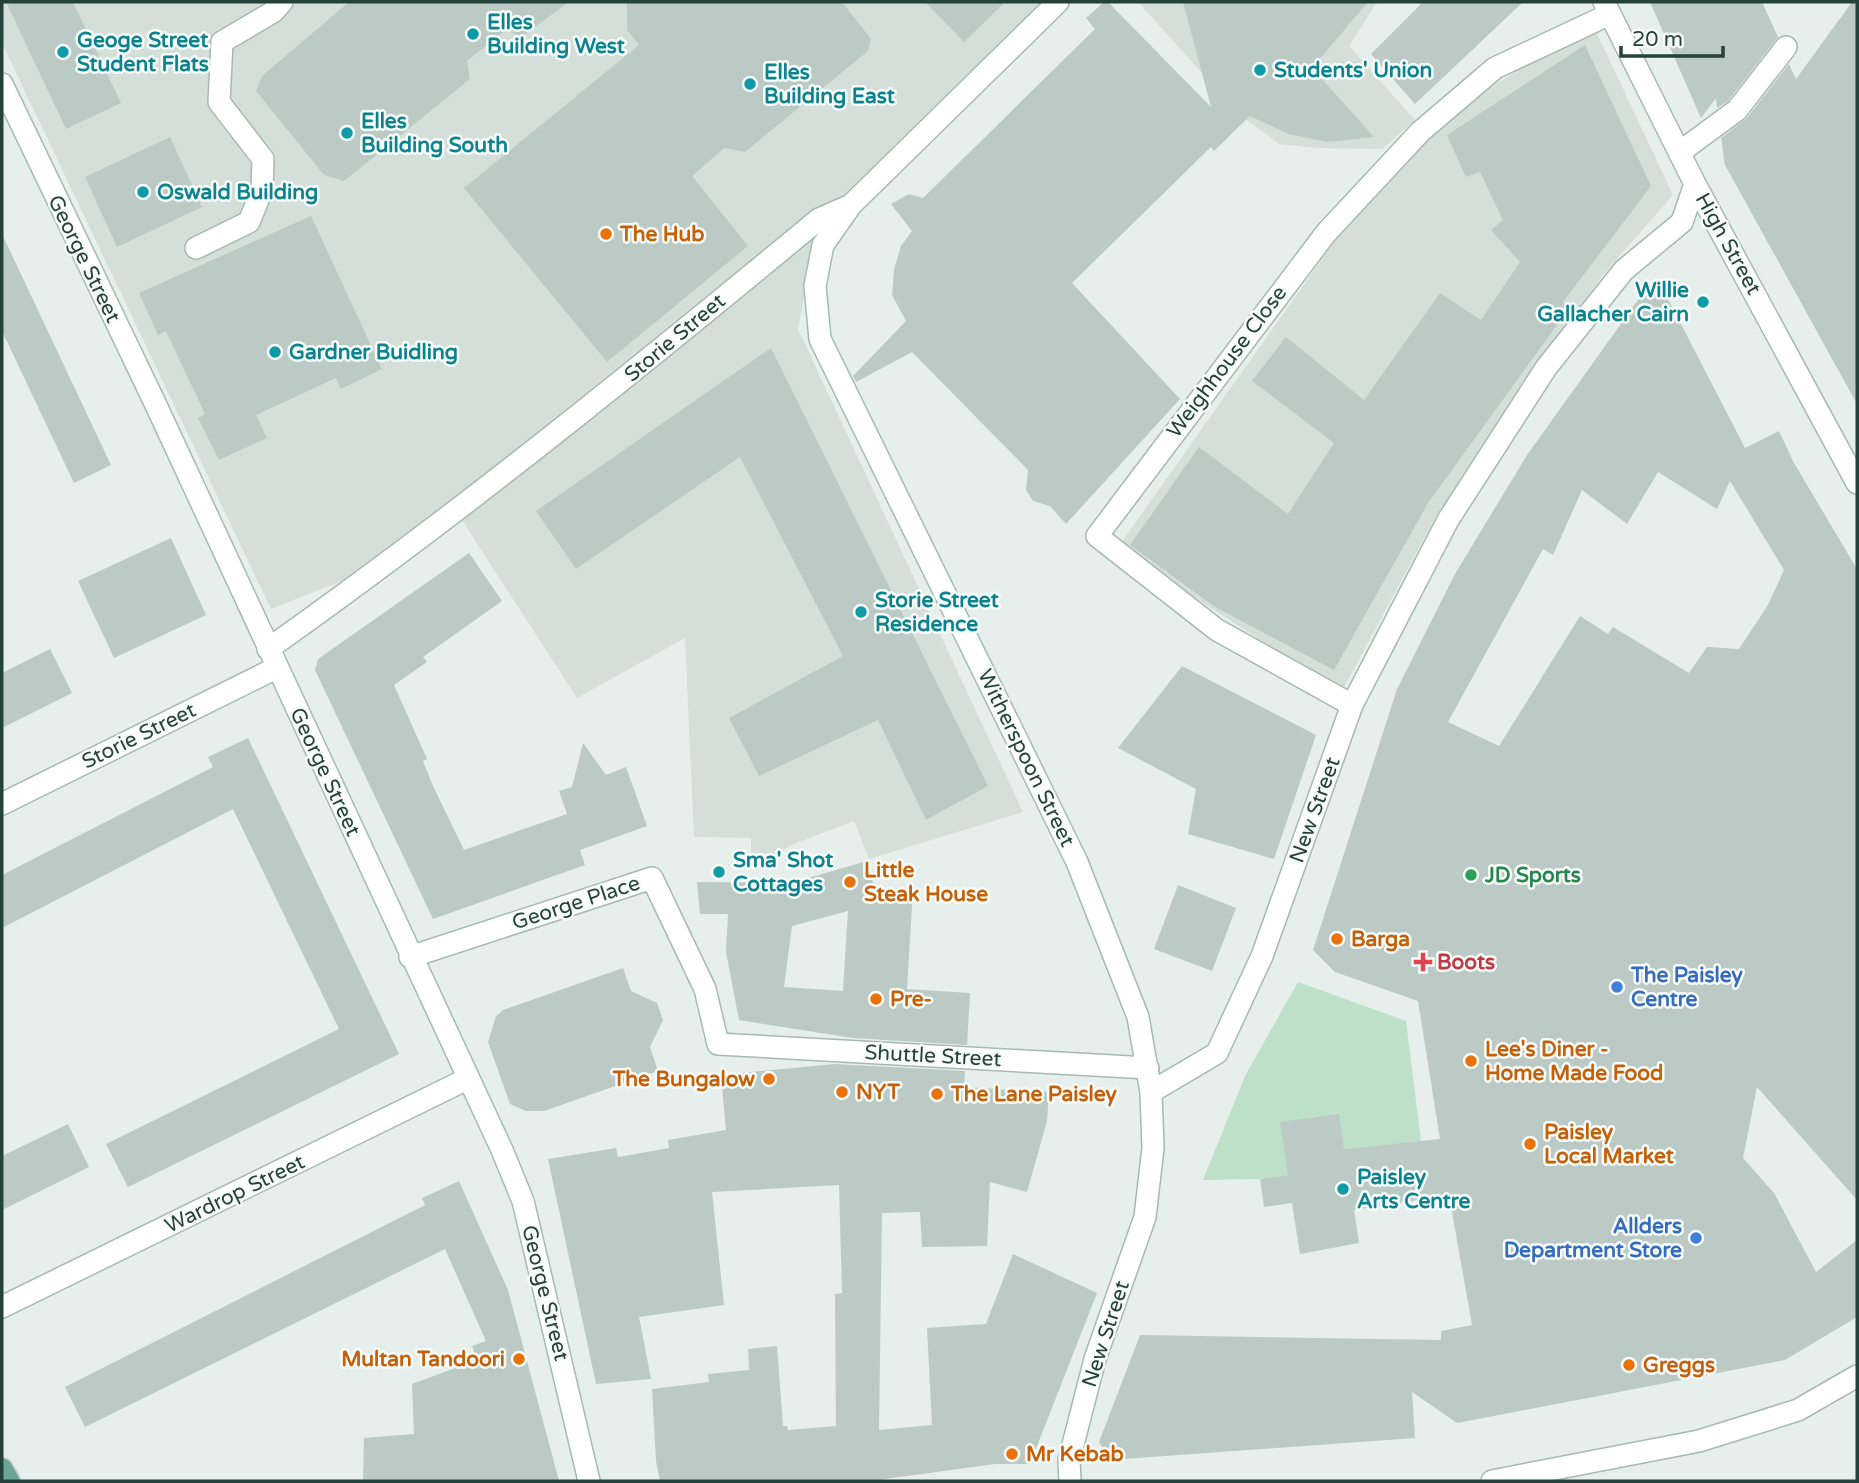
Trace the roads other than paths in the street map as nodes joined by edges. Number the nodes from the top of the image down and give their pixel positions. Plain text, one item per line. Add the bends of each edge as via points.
1 (282, 2) edge
2 (1058, 2) edge
3 (1607, 8) edge
4 (1786, 47) dead end
5 (2, 84) edge
6 (1680, 152) junction
7 (1695, 184) junction
8 (851, 205) junction
9 (196, 248) dead end
10 (1857, 483) edge
11 (272, 658) junction
12 (1352, 705) junction
13 (2, 804) edge
14 (410, 957) junction
15 (718, 1044) joint
16 (1148, 1068) junction
17 (467, 1079) junction
18 (1151, 1091) junction
19 (2, 1307) edge
20 (1857, 1376) edge
21 (2, 1469) edge
22 (9, 1481) edge
23 (589, 1481) edge
24 (1070, 1481) edge
25 (1501, 1481) edge

1 - 9 street via 222,42 219,102 263,159 262,190 249,222
2 - 8 street, Storie Street
3 - 6 street, High Street
3 - 12 street, Weighhouse Close via 1495,68 1420,132 1318,244 1097,536 1217,630
4 - 6 street via 1737,110
5 - 11 street, George Street
6 - 7 street, High Street
7 - 10 street, High Street
7 - 12 street, New Street via 1682,222 1623,270 1546,368 1448,520
8 - 11 street, Storie Street via 819,219 592,407 363,582
8 - 16 street, Witherspoon Street via 823,245 816,286 820,339 1077,862 1138,1017
11 - 13 street, Storie Street
11 - 14 street, George Street
12 - 18 street, New Street via 1262,956 1217,1053
14 - 15 street, George Place via 652,878 705,989
14 - 17 street, George Street
15 - 16 street, Shuttle Street
16 - 18 street, Witherspoon Street
17 - 19 street, Wardrop Street
17 - 23 street, George Street via 523,1201
18 - 24 street, New Street via 1153,1148 1145,1217 1095,1359 1069,1460
20 - 25 street via 1798,1410 1699,1441
21 - 22 main road

